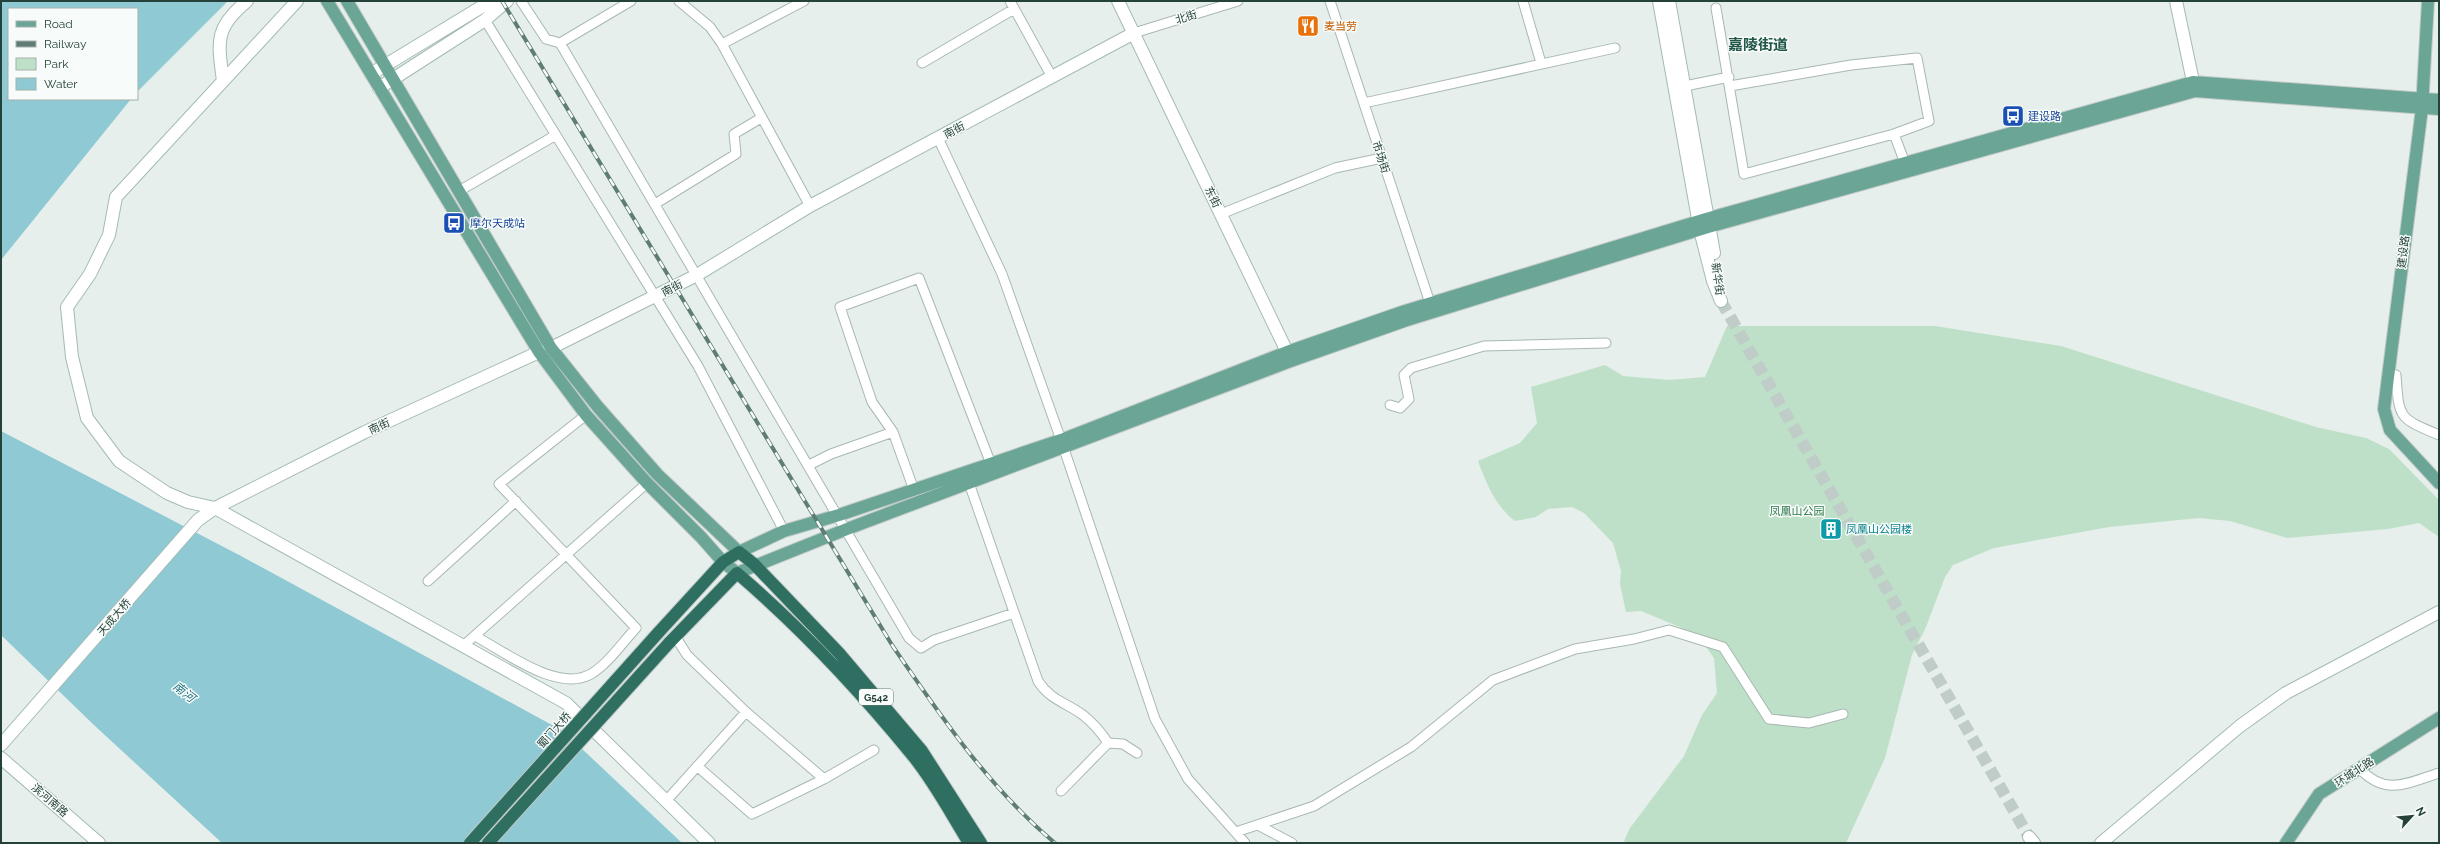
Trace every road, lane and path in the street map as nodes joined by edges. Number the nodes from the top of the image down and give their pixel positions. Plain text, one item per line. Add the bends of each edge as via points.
1 (247, 1) edge
2 (297, 1) edge
3 (327, 1) edge
4 (347, 1) edge
5 (491, 1) edge
6 (507, 1) edge
7 (521, 1) edge
8 (631, 1) edge
9 (679, 1) edge
10 (804, 1) edge
11 (1118, 1) edge
12 (1238, 1) edge
13 (1330, 1) edge
14 (1524, 1) edge
15 (1659, 1) edge
16 (1669, 1) edge
17 (2176, 1) edge
18 (2428, 1) edge
19 (1012, 5) edge
20 (1716, 8) dead end
21 (485, 20) junction
22 (1134, 33) junction
23 (560, 43) junction
24 (722, 44) junction
25 (1615, 48) dead end
26 (922, 63) dead end
27 (1541, 64) junction
28 (385, 65) junction
29 (371, 74) junction
30 (1052, 77) junction
31 (394, 79) junction
32 (223, 81) junction
33 (1729, 82) junction
34 (1685, 86) junction
35 (2194, 86) junction
36 (379, 88) junction
37 (2439, 100) edge
38 (1364, 103) junction
39 (2422, 104) junction
40 (2439, 109) edge
41 (761, 118) junction
42 (1894, 134) junction
43 (556, 135) junction
44 (938, 138) junction
45 (1382, 158) junction
46 (1905, 163) junction
47 (459, 191) junction
48 (655, 204) junction
49 (810, 206) junction
50 (1221, 214) junction
51 (1704, 224) junction
52 (697, 275) junction
53 (654, 297) junction
54 (1431, 308) junction
55 (1606, 343) dead end
56 (552, 348) junction
57 (539, 352) junction
58 (1289, 356) junction
59 (2387, 375) junction
60 (1390, 405) dead end
61 (586, 415) junction
62 (893, 432) junction
63 (2439, 434) edge
64 (1063, 444) junction
65 (809, 464) junction
66 (991, 464) junction
67 (647, 483) junction
68 (969, 483) junction
69 (2439, 483) edge
70 (914, 490) junction
71 (516, 501) junction
72 (215, 508) junction
73 (839, 515) junction
74 (198, 520) joint
75 (847, 529) junction
76 (784, 531) junction
77 (739, 552) junction
78 (566, 555) junction
79 (722, 562) junction
80 (754, 564) junction
81 (737, 573) junction
82 (428, 581) dead end
83 (2439, 612) edge
84 (1014, 613) junction
85 (475, 636) junction
86 (672, 640) junction
87 (463, 646) junction
88 (746, 712) junction
89 (1843, 714) dead end
90 (2439, 718) edge
91 (1108, 743) junction
92 (1, 745) edge
93 (874, 750) dead end
94 (1138, 753) dead end
95 (1, 758) edge
96 (697, 766) junction
97 (2359, 768) junction
98 (2439, 773) edge
99 (824, 779) junction
100 (1061, 792) dead end
101 (666, 801) junction
102 (1258, 825) junction
103 (1236, 832) junction
104 (99, 843) edge
105 (470, 843) edge
106 (488, 843) edge
107 (709, 843) edge
108 (969, 843) edge
109 (981, 843) edge
110 (1245, 843) edge
111 (1292, 843) edge
112 (2101, 843) edge
113 (2286, 843) edge

1 - 32 street via 228,18 221,32 218,47
2 - 32 street
3 - 29 main road
4 - 28 main road
5 - 28 street
6 - 21 street
7 - 23 street via 546,39
8 - 23 street
9 - 24 street via 710,27
10 - 24 street
11 - 22 street, 东街
12 - 22 street, 北街
13 - 38 street, 市场街
14 - 27 street
15 - 51 street
16 - 34 street
17 - 35 street
18 - 39 main road, 建设路
19 - 26 street
19 - 30 street
20 - 33 street
21 - 31 street
21 - 43 street
22 - 30 street, 南街
22 - 50 street, 东街
23 - 48 street
24 - 41 street
25 - 27 street
27 - 38 street
28 - 29 street
28 - 31 main road
29 - 36 main road
30 - 44 street, 南街
31 - 36 street
31 - 47 main road
32 - 72 street via 116,197 110,235 90,274 67,307 72,357 87,418 119,461 167,493 188,502
33 - 34 street
33 - 42 street via 1744,174
33 - 42 street via 1917,58 1930,121
34 - 51 street
35 - 39 main road
35 - 46 main road
35 - 51 main road
36 - 57 main road
37 - 39 main road
38 - 45 street, 市场街
39 - 40 main road
39 - 59 main road, 建设路
41 - 48 street via 734,134 736,154
41 - 49 street
42 - 46 street
43 - 47 street
43 - 53 street
44 - 49 street, 南街
44 - 64 street via 1002,274
45 - 50 street via 1335,168
45 - 54 street, 市场街
46 - 51 main road
47 - 56 main road
48 - 52 street
49 - 52 street, 南街
50 - 58 street, 东街
51 - 54 main road
52 - 53 street, 南街
52 - 65 street
53 - 56 street, 南街
53 - 76 street via 698,366
54 - 58 main road
55 - 60 street via 1477,348 1411,368 1404,375 1409,399 1400,408
56 - 57 street, 南街
56 - 77 main road via 657,474
57 - 61 main road
57 - 72 street, 南街 via 365,432
58 - 64 main road
59 - 63 street via 2396,375 2398,405 2404,418
59 - 69 main road, 建设路 via 2384,409 2390,430
61 - 67 main road
61 - 71 street via 499,484
62 - 65 street
62 - 66 street via 872,402 840,307 919,278
62 - 70 street
64 - 66 main road
64 - 68 main road
64 - 103 street via 1155,719 1188,778
65 - 73 street
66 - 70 main road
67 - 78 street
67 - 79 main road
68 - 75 main road
68 - 84 street
70 - 73 main road
71 - 78 street
71 - 82 street
72 - 74 street, 南街
72 - 87 street
73 - 75 street
73 - 76 main road
74 - 92 street, 天成大桥
75 - 80 main road
75 - 84 street via 899,625 921,648 934,640
76 - 77 main road
77 - 79 highway, 蜀门大桥
77 - 80 highway, G542
78 - 85 street
78 - 85 street via 636,628 597,670 586,677 574,680 554,678
79 - 81 main road
79 - 105 highway, 蜀门大桥, bridge
80 - 81 main road
80 - 109 highway, G542 via 839,653 922,751
81 - 86 highway
81 - 108 highway, G542 via 771,602 837,669 914,757
83 - 112 street via 2286,693 2240,726
84 - 91 street via 1035,674 1043,688 1053,698 1098,728
85 - 87 street
86 - 88 street
86 - 106 highway, bridge
87 - 101 street via 566,702
88 - 96 street
88 - 99 street
89 - 102 street via 1809,723 1769,719 1723,647 1669,630 1575,649 1493,680 1411,747 1314,806
90 - 97 main road, 环城北路
91 - 94 street via 1123,744
91 - 100 street
93 - 99 street
95 - 104 street, 滨河南路
96 - 99 street via 752,814
96 - 101 street
97 - 98 street via 2370,780 2398,786
97 - 113 main road, 环城北路 via 2319,794
101 - 107 street
102 - 103 street
102 - 111 street
103 - 110 street

